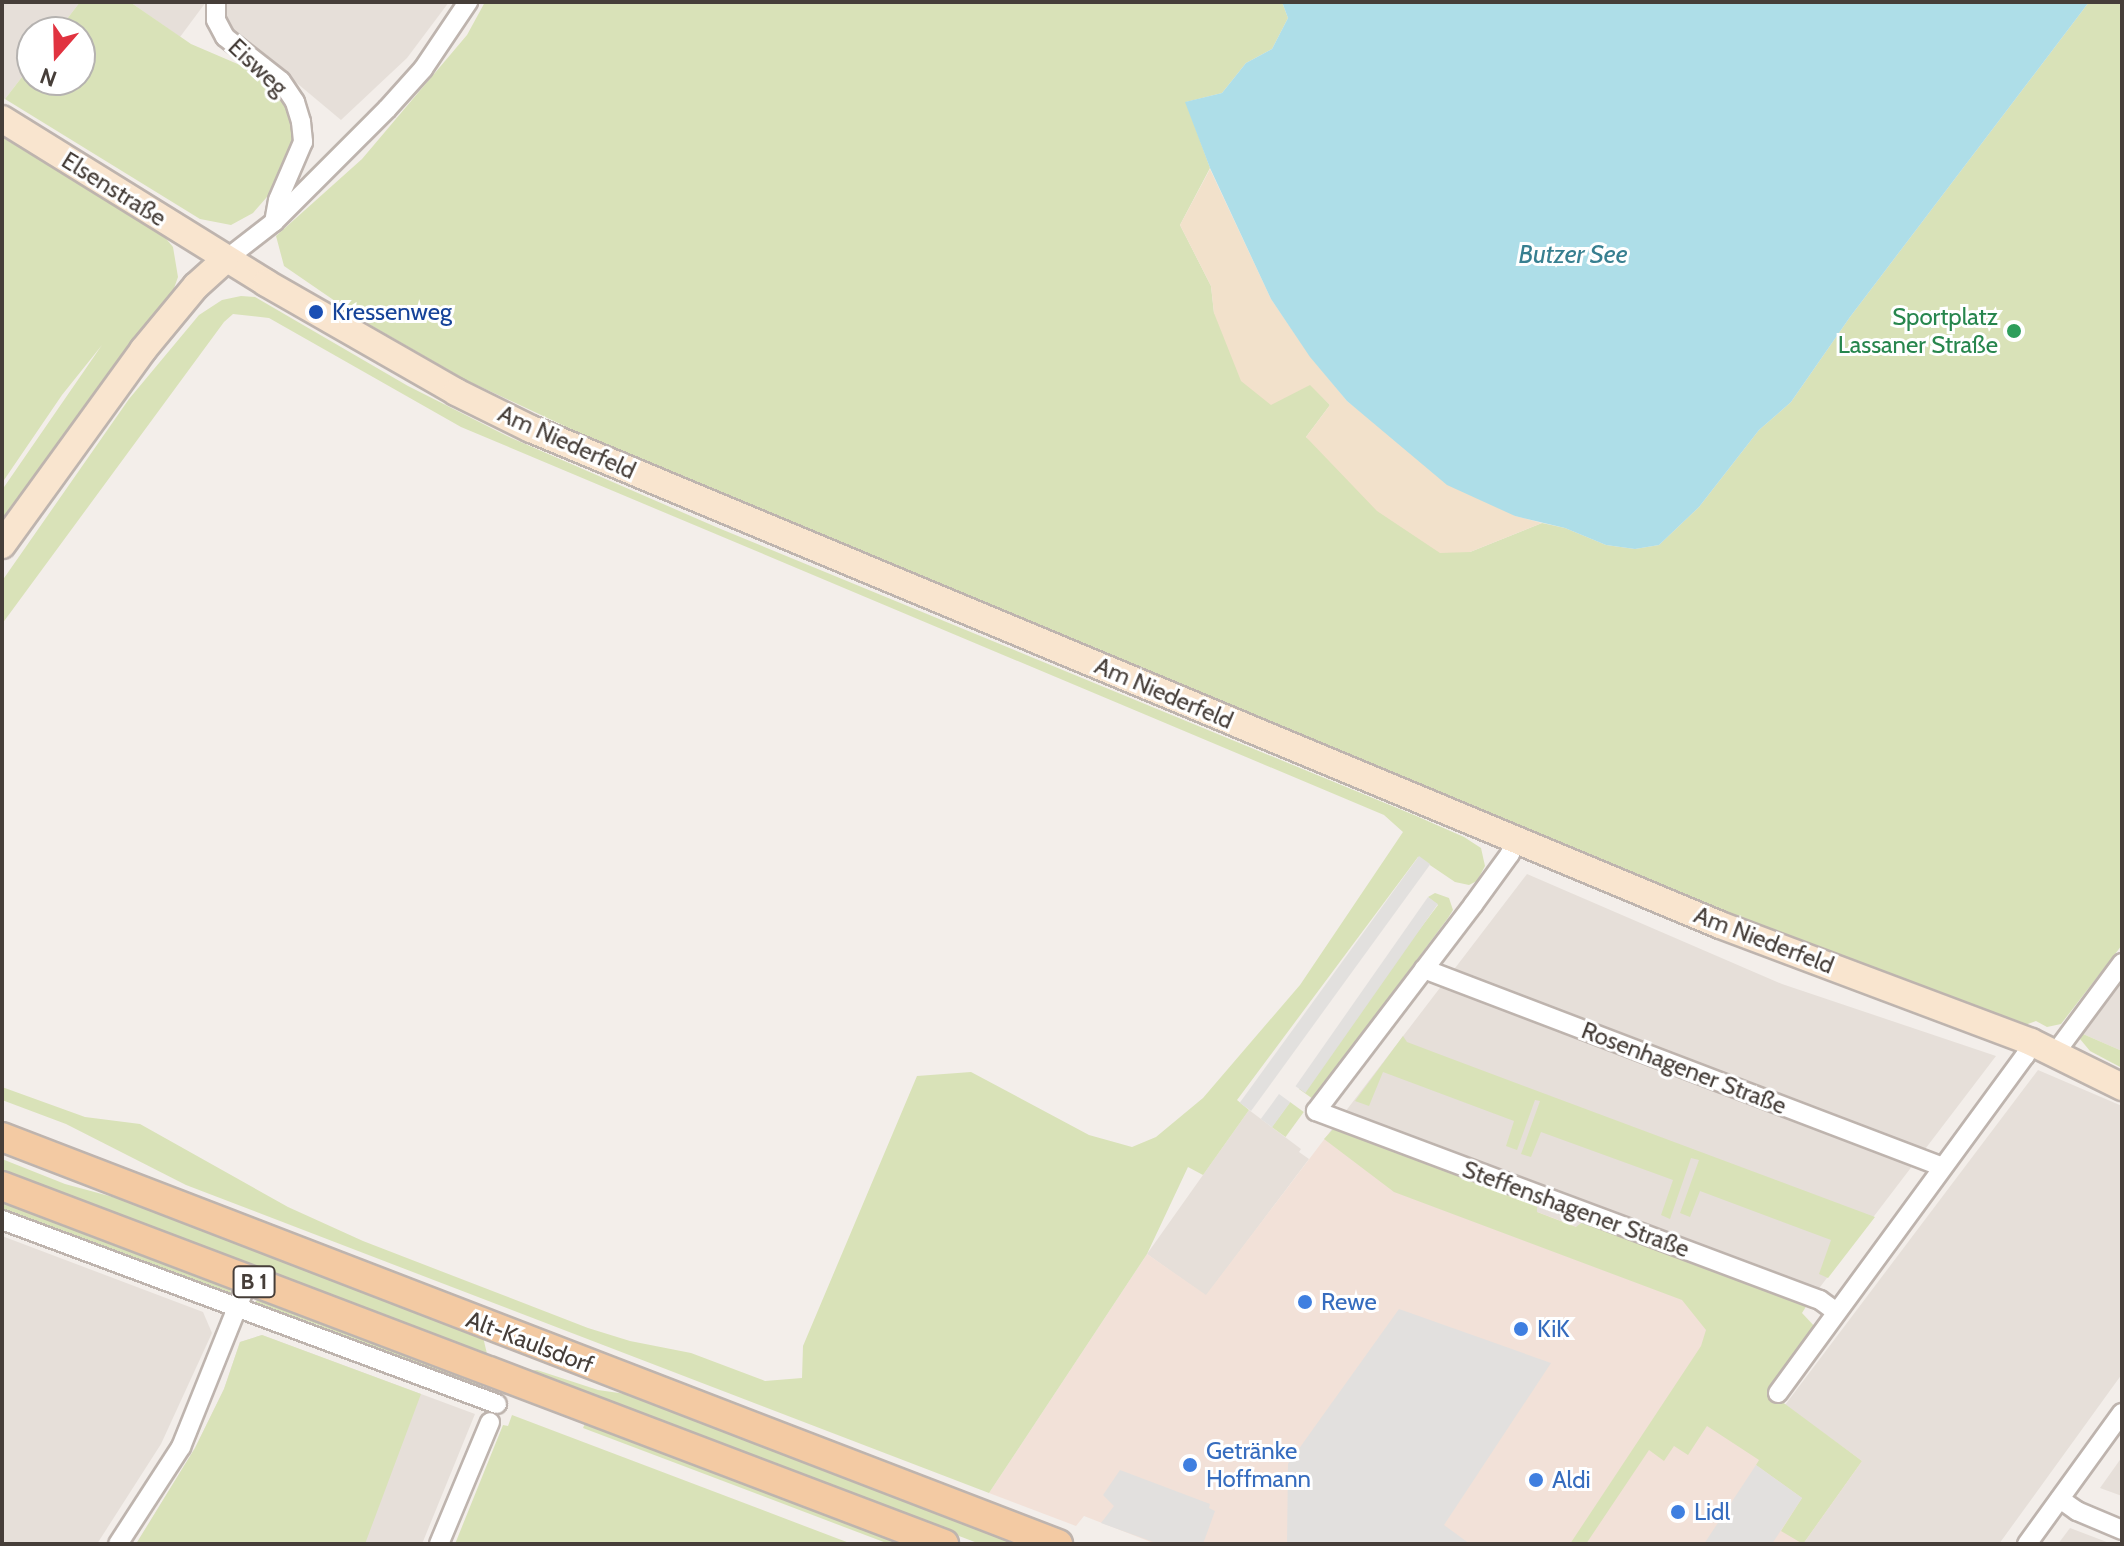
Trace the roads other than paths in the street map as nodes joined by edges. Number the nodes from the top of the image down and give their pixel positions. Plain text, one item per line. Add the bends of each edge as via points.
1 (216, 2) edge
2 (468, 2) edge
3 (2, 119) edge
4 (274, 222) junction
5 (225, 260) junction
6 (2, 545) edge
7 (1515, 840) junction
8 (2122, 963) edge
9 (1424, 969) junction
10 (2031, 1042) junction
11 (2056, 1052) junction
12 (2122, 1087) edge
13 (2, 1137) edge
14 (1943, 1167) junction
15 (2, 1186) edge
16 (2, 1220) edge
17 (248, 1280) junction
18 (238, 1308) junction
19 (1835, 1311) junction
20 (1778, 1393) dead end
21 (497, 1404) dead end
22 (2122, 1413) edge
23 (490, 1422) dead end
24 (2060, 1499) junction
25 (2122, 1530) edge
26 (118, 1544) edge
27 (439, 1544) edge
28 (944, 1544) edge
29 (1058, 1544) edge
30 (2027, 1544) edge

1 - 4 street, Eisweg via 216,20 225,37 281,81 301,122 303,142
2 - 4 street via 423,69
3 - 5 street, Elsenstraße
4 - 5 street
5 - 6 street via 143,350
5 - 7 street, Am Niederfeld via 531,429
7 - 9 street
7 - 10 street, Am Niederfeld via 1720,925
8 - 11 street
9 - 14 street, Rosenhagener Straße
9 - 19 street, Steffenshagener Straße via 1316,1111 1820,1300
10 - 11 street, Am Niederfeld
10 - 14 street
11 - 12 street, Am Niederfeld
13 - 29 main road, Alt-Kaulsdorf / B 1
14 - 19 street
15 - 17 main road, Alt-Kaulsdorf / B 1
16 - 18 street
17 - 18 street
17 - 28 main road, Alt-Kaulsdorf / B 1
18 - 21 street
18 - 26 street via 181,1447
19 - 20 street
22 - 24 street
23 - 27 street
24 - 25 street
24 - 30 street

